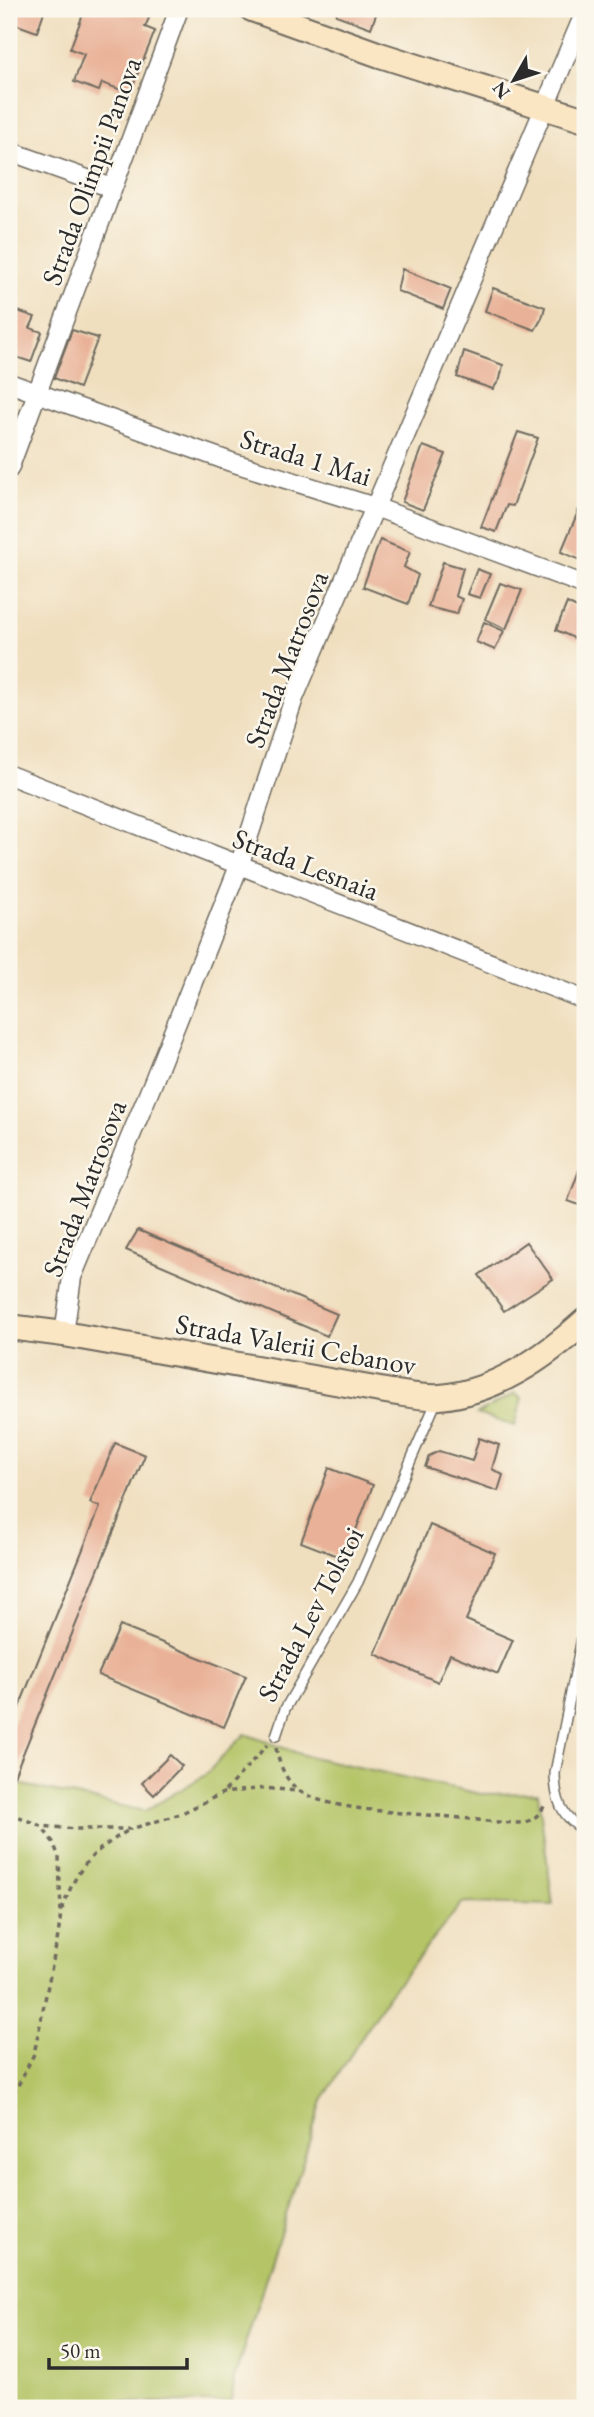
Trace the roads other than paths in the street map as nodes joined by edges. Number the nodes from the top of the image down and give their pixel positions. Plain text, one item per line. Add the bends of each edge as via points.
1 (179, 9) edge
2 (252, 9) edge
3 (585, 12) edge
4 (546, 106) junction
5 (585, 120) edge
6 (9, 151) edge
7 (112, 188) junction
8 (9, 383) edge
9 (38, 394) junction
10 (9, 469) edge
11 (375, 507) junction
12 (585, 585) edge
13 (9, 775) edge
14 (239, 866) junction
15 (585, 1000) edge
16 (584, 1323) edge
17 (9, 1327) edge
18 (64, 1334) junction
19 (438, 1398) junction
20 (585, 1623) edge
21 (276, 1735) road end
22 (585, 1831) edge

1 - 7 street, Strada Olimpii Panova
2 - 4 street via 380,55
3 - 4 street, Strada Matrosova
4 - 5 street
4 - 11 street, Strada Matrosova
6 - 7 street
7 - 9 street, Strada Olimpii Panova
8 - 9 street, Strada 1 Mai
9 - 10 street, Strada Olimpii Panova
9 - 11 street, Strada 1 Mai
11 - 12 street, Strada 1 Mai
11 - 14 street, Strada Matrosova via 294,698
13 - 14 street, Strada Lesnaia
14 - 15 street, Strada Lesnaia
14 - 18 street, Strada Matrosova via 72,1277
16 - 19 street, Strada Valerii Cebanov via 533,1362 488,1386
17 - 18 street, Strada Valerii Cebanov
18 - 19 street, Strada Valerii Cebanov
19 - 21 lane, Strada Lev Tolstoi via 358,1581 285,1709
20 - 22 lane via 555,1773 557,1801

